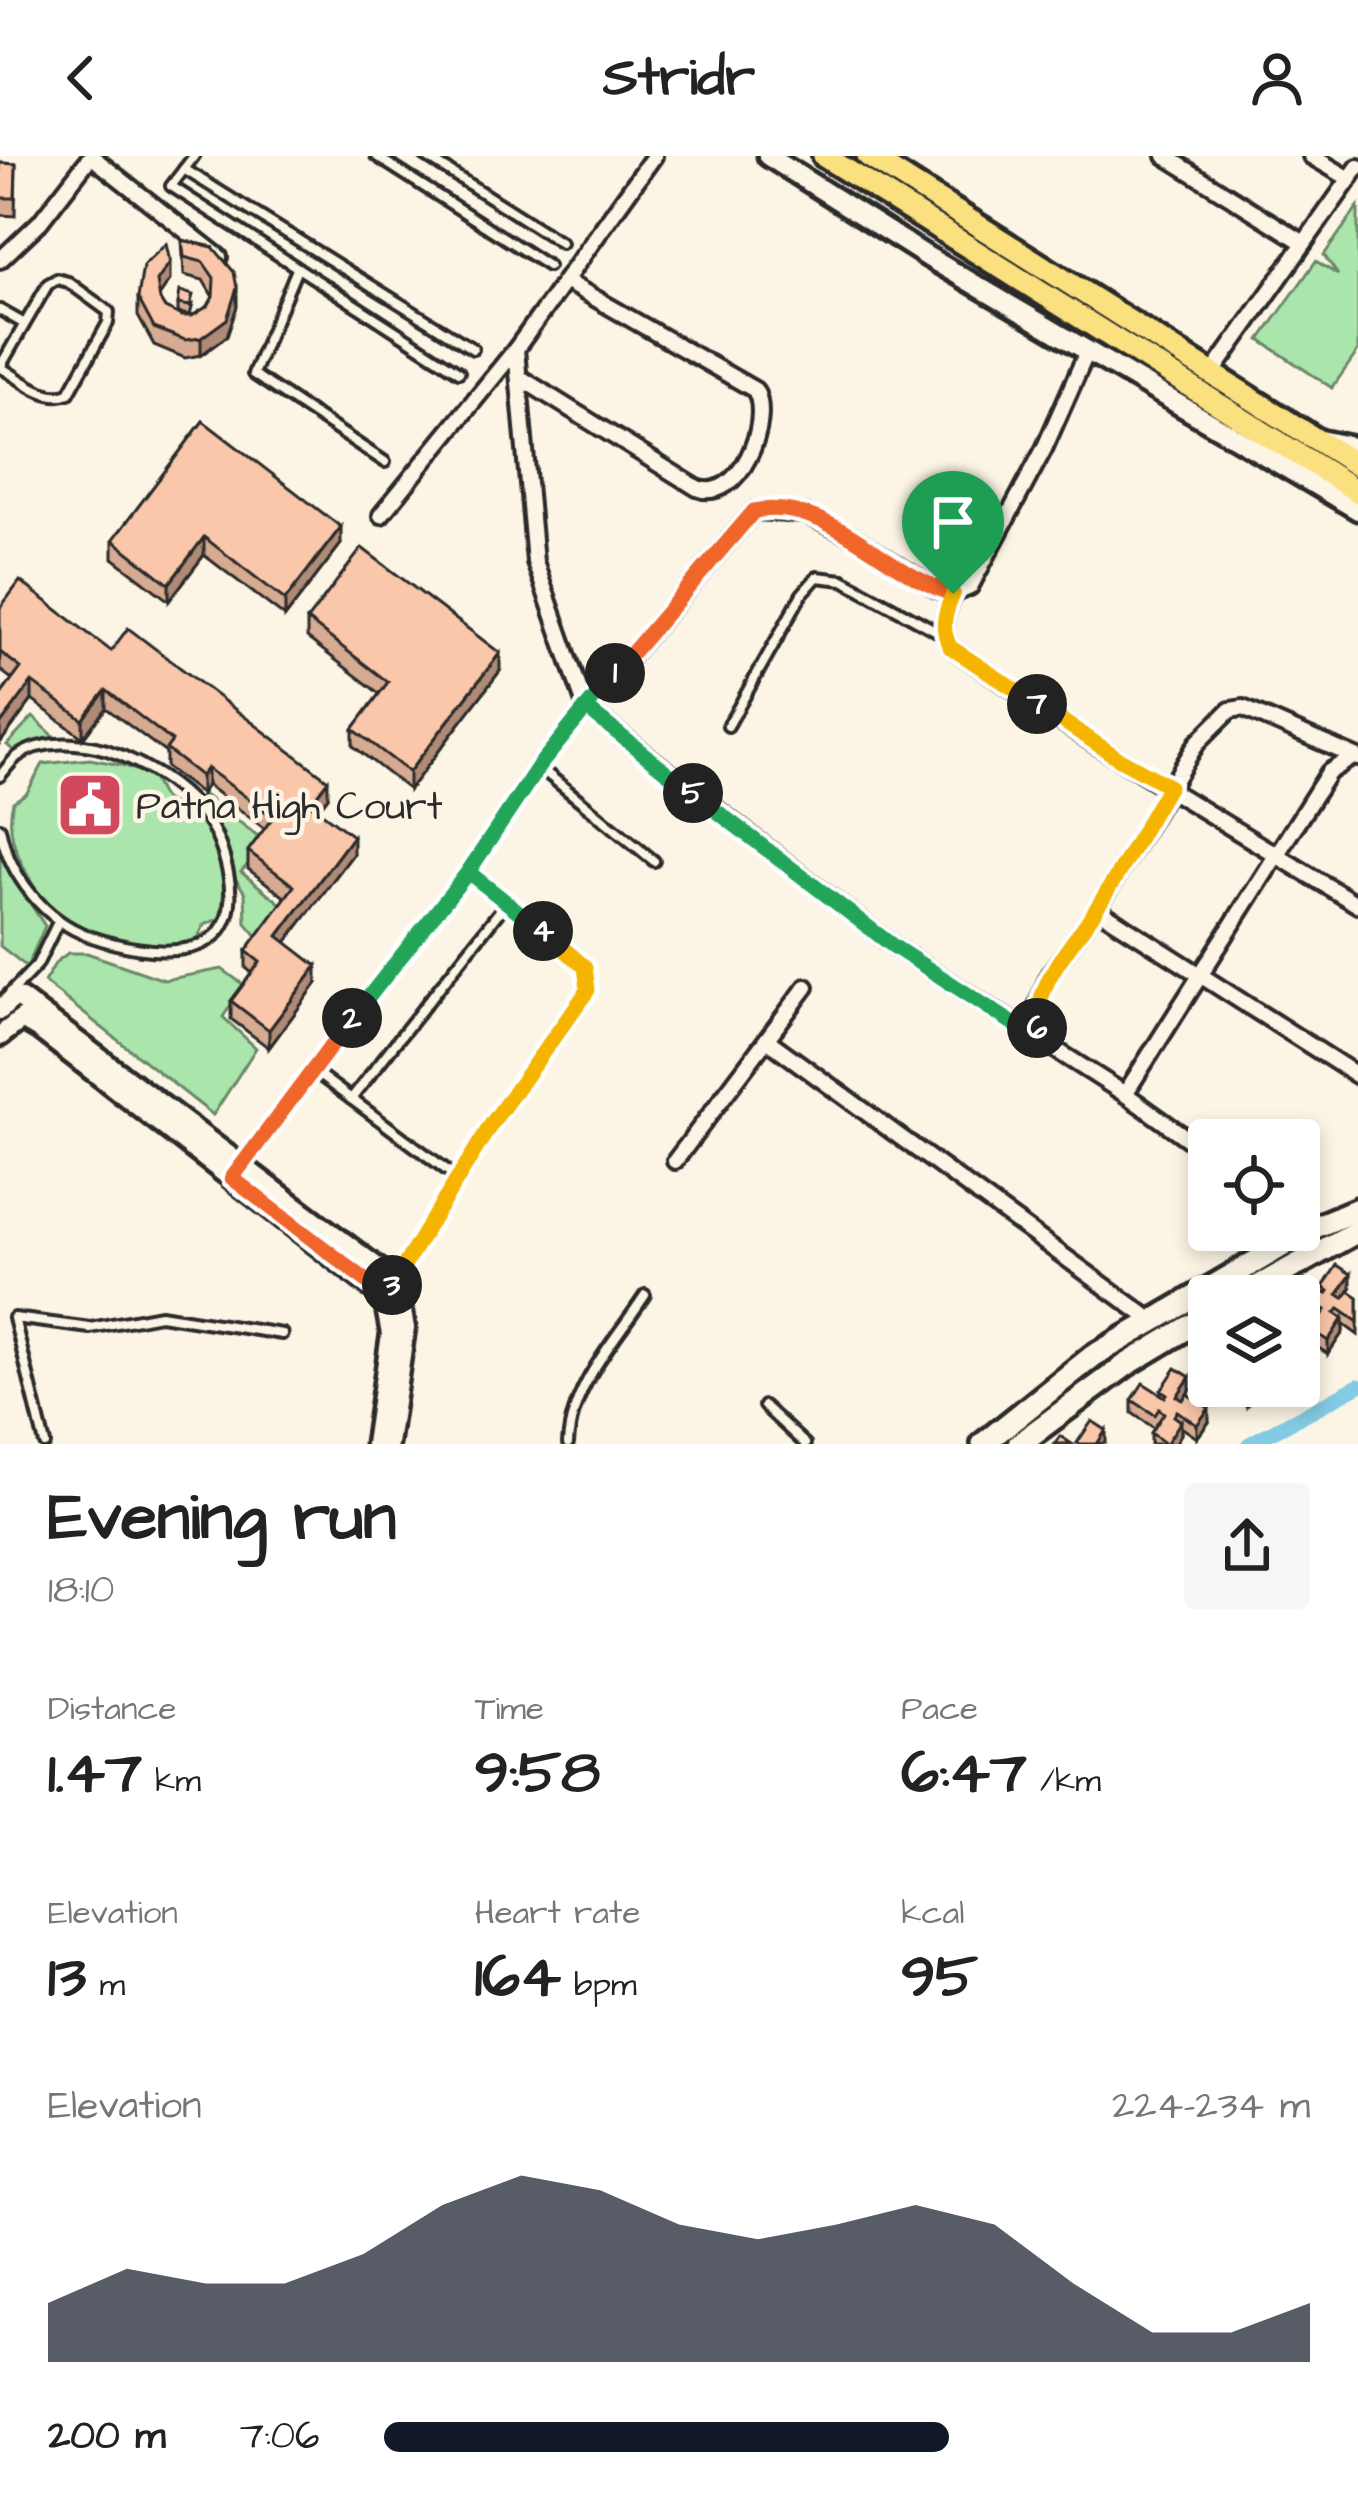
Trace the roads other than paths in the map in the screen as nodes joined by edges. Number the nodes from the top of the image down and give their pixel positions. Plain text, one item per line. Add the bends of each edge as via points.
1 (91, 156) edge
2 (194, 156) edge
3 (376, 156) edge
4 (424, 156) edge
5 (654, 156) edge
6 (768, 156) edge
7 (824, 156) edge
8 (868, 156) edge
9 (1165, 156) edge
10 (1312, 156) edge
11 (184, 169) junction
12 (1354, 173) edge
13 (561, 243) dead end
14 (1304, 243) junction
15 (0, 260) edge
16 (224, 260) edge
17 (548, 266) dead end
18 (297, 269) junction
19 (565, 281) junction
20 (0, 310) edge
21 (23, 322) junction
22 (1101, 330) junction
23 (516, 349) junction
24 (473, 350) dead end
25 (1087, 352) junction
26 (0, 367) edge
27 (459, 372) dead end
28 (1213, 372) junction
29 (519, 377) junction
30 (1320, 440) junction
31 (1358, 448) edge
32 (385, 463) dead end
33 (1358, 466) edge
34 (1358, 492) edge
35 (1358, 510) edge
36 (381, 515) dead end
37 (953, 594) junction
38 (944, 634) junction
39 (586, 708) junction
40 (728, 726) dead end
41 (1355, 757) edge
42 (539, 766) junction
43 (0, 776) edge
44 (1169, 786) junction
45 (0, 828) edge
46 (1275, 852) junction
47 (653, 861) dead end
48 (468, 872) junction
49 (506, 903) junction
50 (1358, 905) edge
51 (1097, 909) junction
52 (58, 922) junction
53 (1199, 974) junction
54 (806, 987) dead end
55 (6, 997) edge
56 (0, 1036) edge
57 (1037, 1039) junction
58 (767, 1040) junction
59 (311, 1070) junction
60 (1358, 1076) edge
61 (1125, 1094) junction
62 (351, 1099) junction
63 (1188, 1139) edge
64 (675, 1161) dead end
65 (237, 1171) junction
66 (456, 1177) junction
67 (1358, 1209) edge
68 (1320, 1218) edge
69 (1358, 1231) edge
70 (1262, 1251) edge
71 (1279, 1275) edge
72 (646, 1294) dead end
73 (394, 1297) junction
74 (1154, 1322) junction
75 (1188, 1328) edge
76 (282, 1334) dead end
77 (764, 1406) dead end
78 (1024, 1429) edge
79 (45, 1444) edge
80 (377, 1444) edge
81 (388, 1444) edge
82 (568, 1444) edge
83 (805, 1444) edge
84 (983, 1444) edge

1 - 15 street
1 - 16 street
2 - 11 lane
3 - 17 lane
4 - 13 lane
5 - 19 street
6 - 25 street
7 - 22 main road
8 - 28 main road
9 - 14 street
10 - 12 street
11 - 18 lane via 171,186
11 - 24 lane
12 - 14 street
14 - 28 street
18 - 27 lane
18 - 32 lane via 253,374
19 - 23 street
19 - 29 street via 755,390 761,410 740,468 720,490 697,488
20 - 21 lane
21 - 26 lane
21 - 26 lane via 57,279 109,312 60,398
22 - 25 street
22 - 34 main road
23 - 29 street
23 - 36 street
25 - 35 street
25 - 37 street via 987,559 970,587
28 - 30 main road
29 - 39 street via 535,562
30 - 31 street
30 - 33 main road
37 - 38 street
37 - 39 street via 818,519 754,511
38 - 40 lane via 843,580 817,577
38 - 44 street via 986,673
39 - 42 lane
39 - 57 street via 893,946
41 - 44 street via 1256,712 1229,710
41 - 46 street via 1329,772
42 - 47 lane
42 - 48 lane
43 - 52 lane via 19,755 57,743 91,745 169,782 223,847 231,915 199,948 110,943
44 - 46 street
44 - 51 street
45 - 52 lane via 39,904
46 - 50 street
46 - 53 street
48 - 49 lane
48 - 59 lane
49 - 62 lane
49 - 66 lane via 585,967 588,990
51 - 53 street
51 - 57 street via 1042,991
52 - 55 lane via 37,965
53 - 60 street
53 - 61 street
54 - 58 street
55 - 65 street
56 - 65 street via 28,1021
57 - 61 street
58 - 64 street
58 - 74 street
59 - 62 lane
59 - 65 lane
61 - 63 street
62 - 66 lane
65 - 73 street via 341,1237
66 - 73 lane
67 - 68 main road
69 - 71 main road
70 - 74 main road
72 - 82 lane via 583,1387
73 - 80 street
73 - 81 street via 405,1328
74 - 78 main road via 1093,1356
75 - 78 main road
76 - 79 lane via 160,1315 90,1328 14,1318
77 - 83 lane
78 - 84 main road

